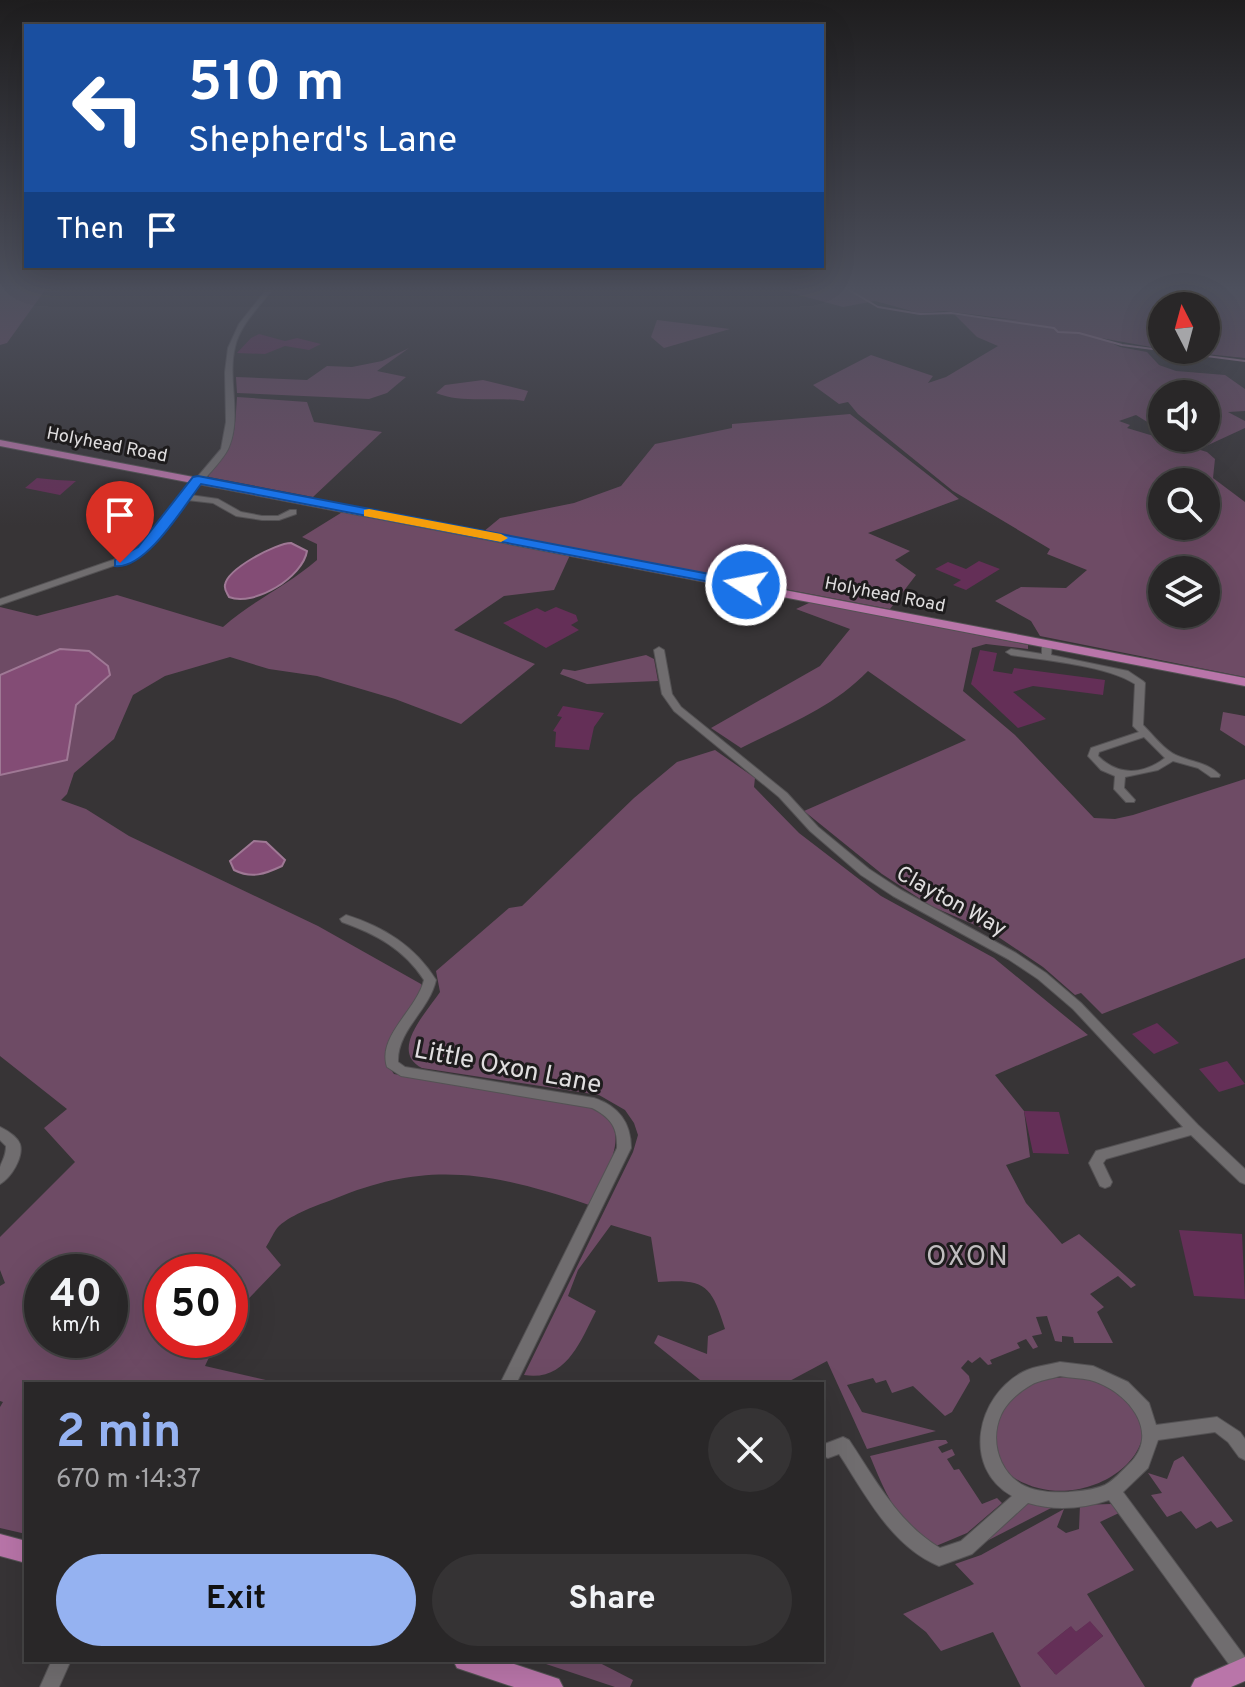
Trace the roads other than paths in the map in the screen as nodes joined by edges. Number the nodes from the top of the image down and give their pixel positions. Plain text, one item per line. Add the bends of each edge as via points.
1 (231, 369) edge
2 (0, 443) edge
3 (198, 480) junction
4 (185, 497) junction
5 (293, 515) dead end
6 (0, 602) edge
7 (659, 650) dead end
8 (1046, 651) junction
9 (1011, 652) dead end
10 (1245, 682) edge
11 (1144, 734) junction
12 (1171, 757) junction
13 (1120, 775) junction
14 (1215, 775) dead end
15 (1130, 800) dead end
16 (346, 919) dead end
17 (1193, 1129) junction
18 (0, 1132) edge
19 (0, 1178) edge
20 (1245, 1178) edge
21 (1105, 1182) dead end
22 (509, 1382) edge
23 (1151, 1433) junction
24 (828, 1450) dead end
25 (1245, 1452) edge
26 (1112, 1491) junction
27 (1025, 1495) junction
28 (0, 1545) edge
29 (24, 1551) edge
30 (61, 1662) edge
31 (471, 1662) edge
32 (1244, 1670) edge
33 (49, 1687) edge
34 (551, 1687) edge
35 (1203, 1687) edge

1 - 3 street via 230,434 225,449
2 - 3 main road, Holyhead Road
3 - 4 street
3 - 8 main road, Holyhead Road
4 - 5 street via 215,501 239,514 262,518
4 - 6 street via 143,550 128,560
7 - 17 street, Clayton Way via 667,694 677,709 783,795 824,839 865,872 1042,976
8 - 9 street
8 - 10 main road, Holyhead Road
8 - 11 street via 1137,680 1137,720
11 - 12 street
11 - 13 street via 1092,753
12 - 13 street via 1150,769
12 - 14 street
13 - 15 street via 1119,789
16 - 22 street, Little Oxon Lane via 393,939 430,980 429,995 393,1044 392,1064 401,1071 594,1103 613,1113 624,1129 624,1148
17 - 20 street, Clayton Way
17 - 21 street via 1101,1155 1096,1163
18 - 19 street via 14,1151
23 - 25 street via 1217,1424
23 - 26 street via 1140,1466
23 - 27 street via 1141,1402 1113,1379 1077,1370 1032,1376 1002,1398 986,1439 994,1467
24 - 27 street via 843,1445 894,1521 939,1557 966,1548
26 - 27 street via 1058,1500
26 - 32 street
28 - 29 main road
30 - 33 street
31 - 34 main road
32 - 35 main road

